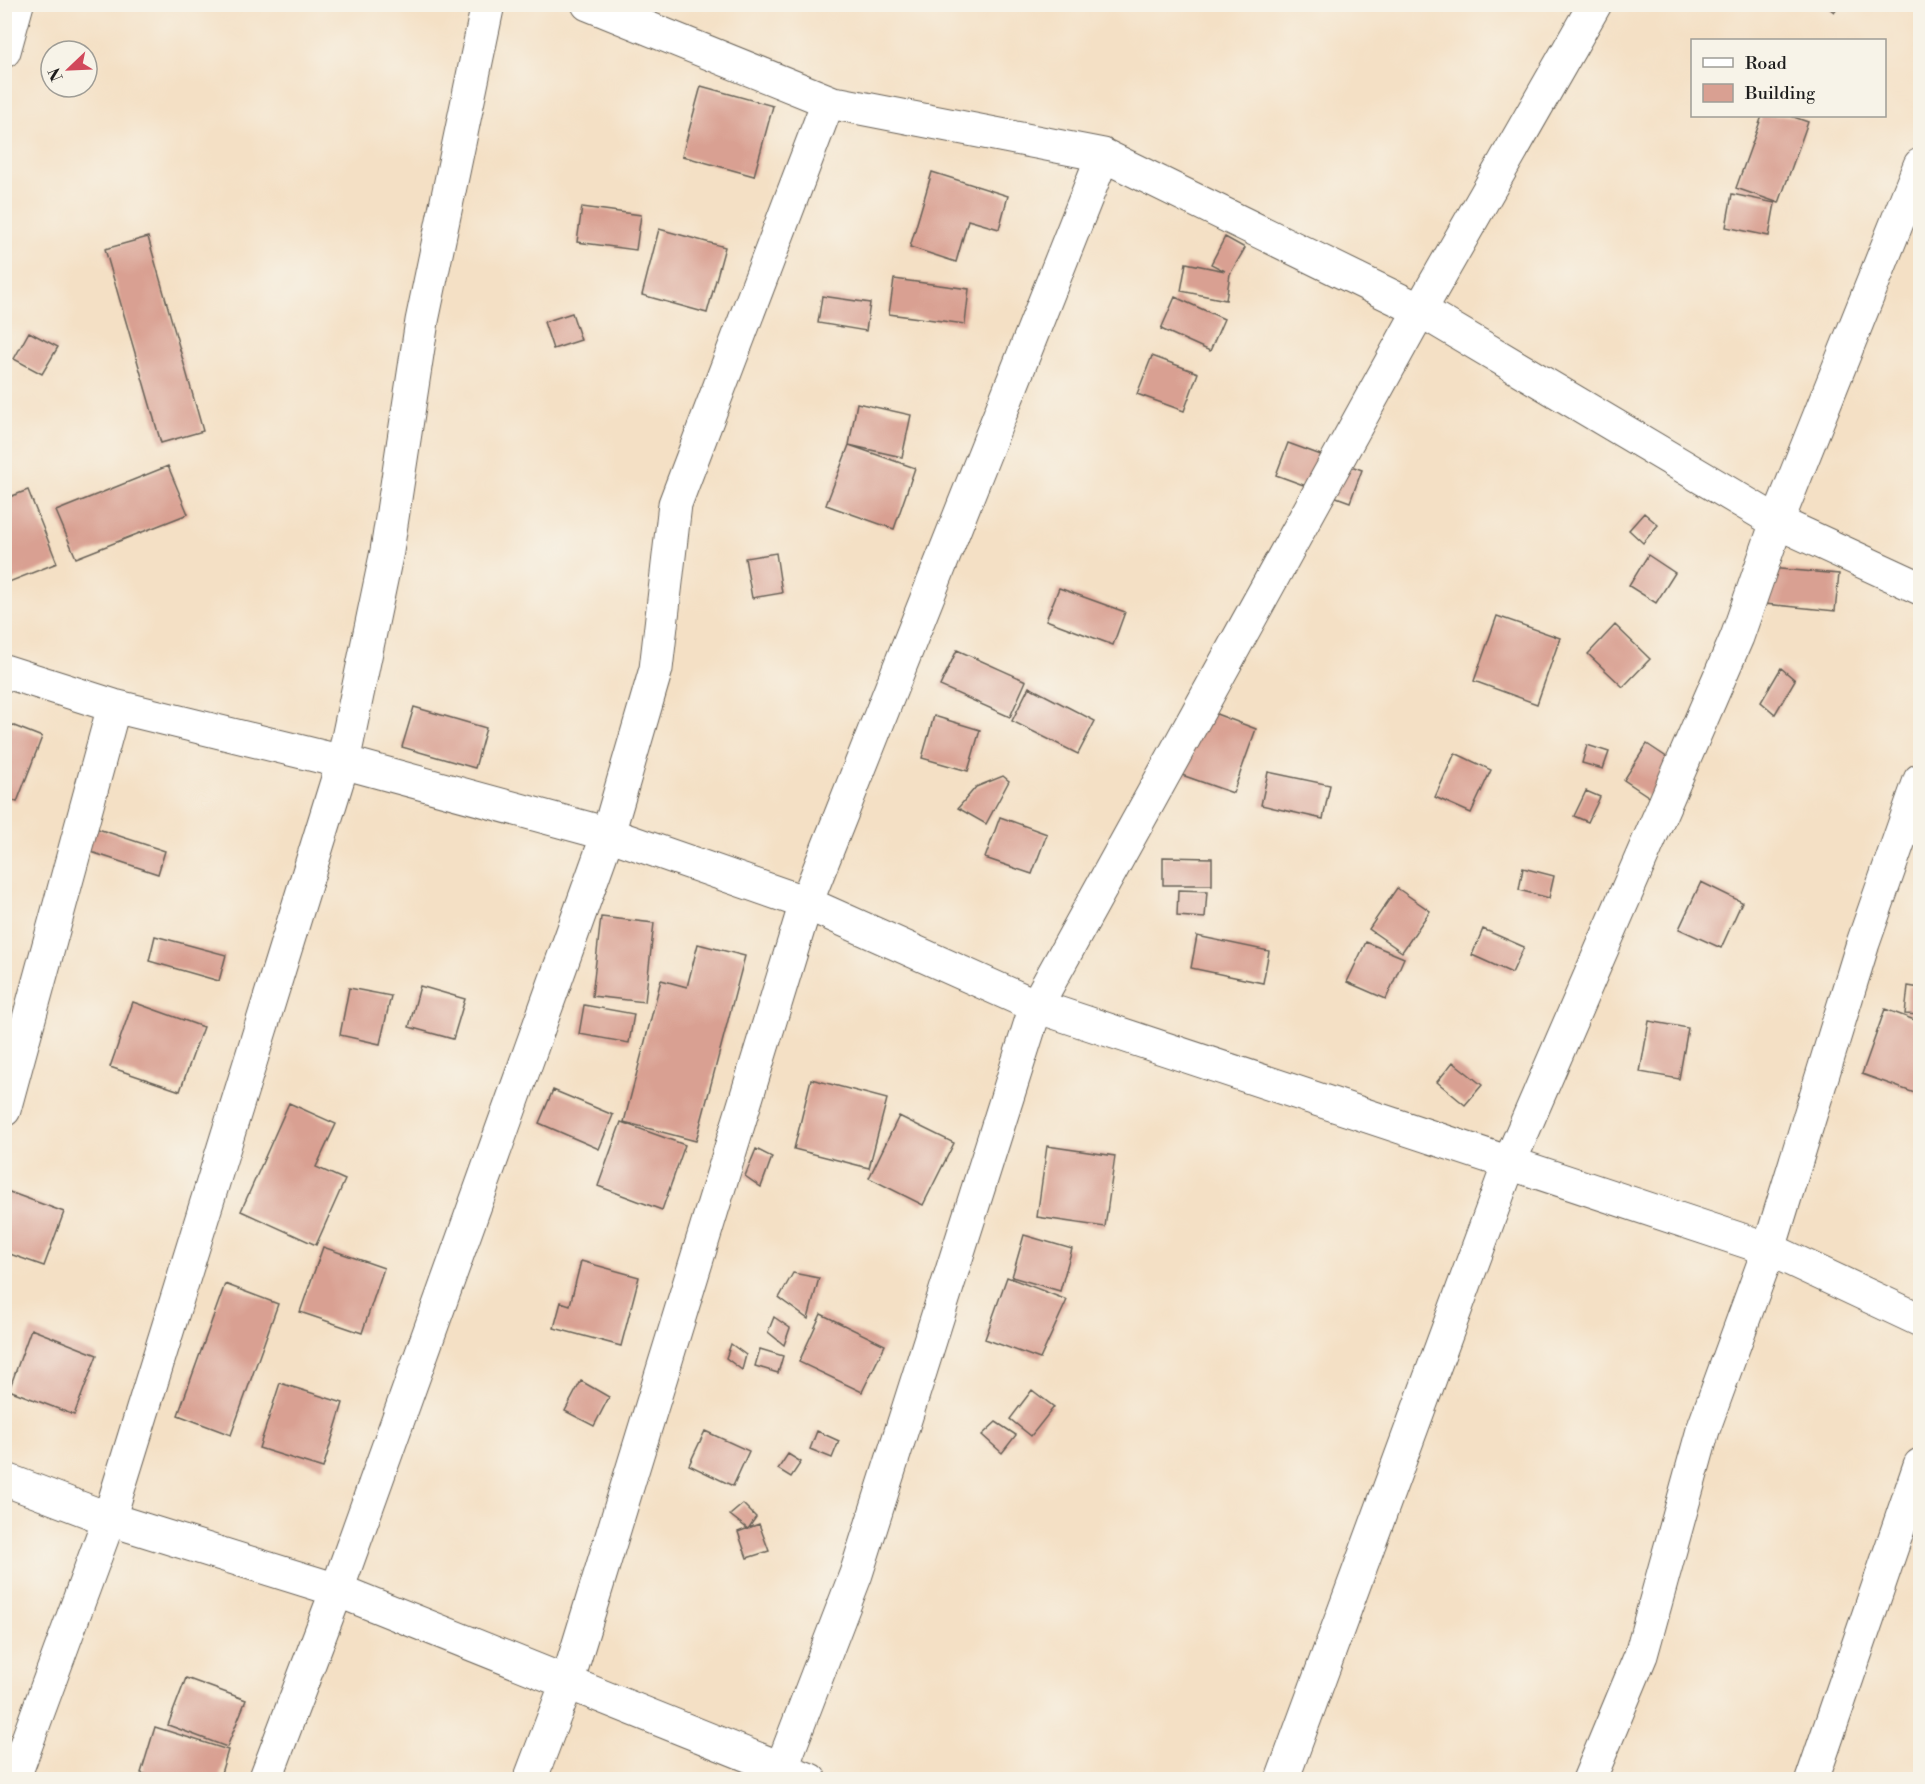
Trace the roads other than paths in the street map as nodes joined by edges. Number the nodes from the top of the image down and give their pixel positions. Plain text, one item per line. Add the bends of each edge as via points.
1 (17, 4) edge
2 (488, 4) edge
3 (588, 4) edge
4 (1595, 4) edge
5 (4, 51) edge
6 (833, 103) junction
7 (1102, 155) junction
8 (1920, 165) edge
9 (1420, 310) junction
10 (1777, 522) junction
11 (1920, 588) edge
12 (4, 671) edge
13 (114, 706) junction
14 (343, 762) junction
15 (1920, 780) edge
16 (608, 834) junction
17 (806, 903) junction
18 (1036, 1006) junction
19 (4, 1110) edge
20 (1510, 1161) junction
21 (1769, 1249) junction
22 (1920, 1320) edge
23 (1920, 1465) edge
24 (4, 1479) edge
25 (109, 1518) junction
26 (337, 1590) junction
27 (567, 1683) junction
28 (789, 1776) edge
29 (13, 1779) edge
30 (265, 1779) edge
31 (530, 1779) edge
32 (1282, 1779) edge
33 (1589, 1779) edge
34 (1812, 1779) edge

1 - 5 street
2 - 14 street via 422,321 387,551
3 - 6 street
4 - 9 street
6 - 7 street
6 - 16 street via 826,107 675,504 656,669
7 - 9 street
7 - 17 street
8 - 10 street
9 - 10 street
9 - 18 street
10 - 11 street
10 - 20 street via 1737,637
12 - 13 street
13 - 14 street
13 - 19 street
14 - 16 street
14 - 25 street
15 - 21 street via 1863,943
16 - 17 street
16 - 26 street
17 - 18 street
17 - 27 street
18 - 20 street
18 - 28 street
20 - 21 street
20 - 32 street
21 - 22 street
21 - 33 street via 1703,1430 1641,1655
23 - 34 street
24 - 25 street
25 - 26 street
25 - 29 street
26 - 27 street
26 - 30 street
27 - 28 street
27 - 31 street

